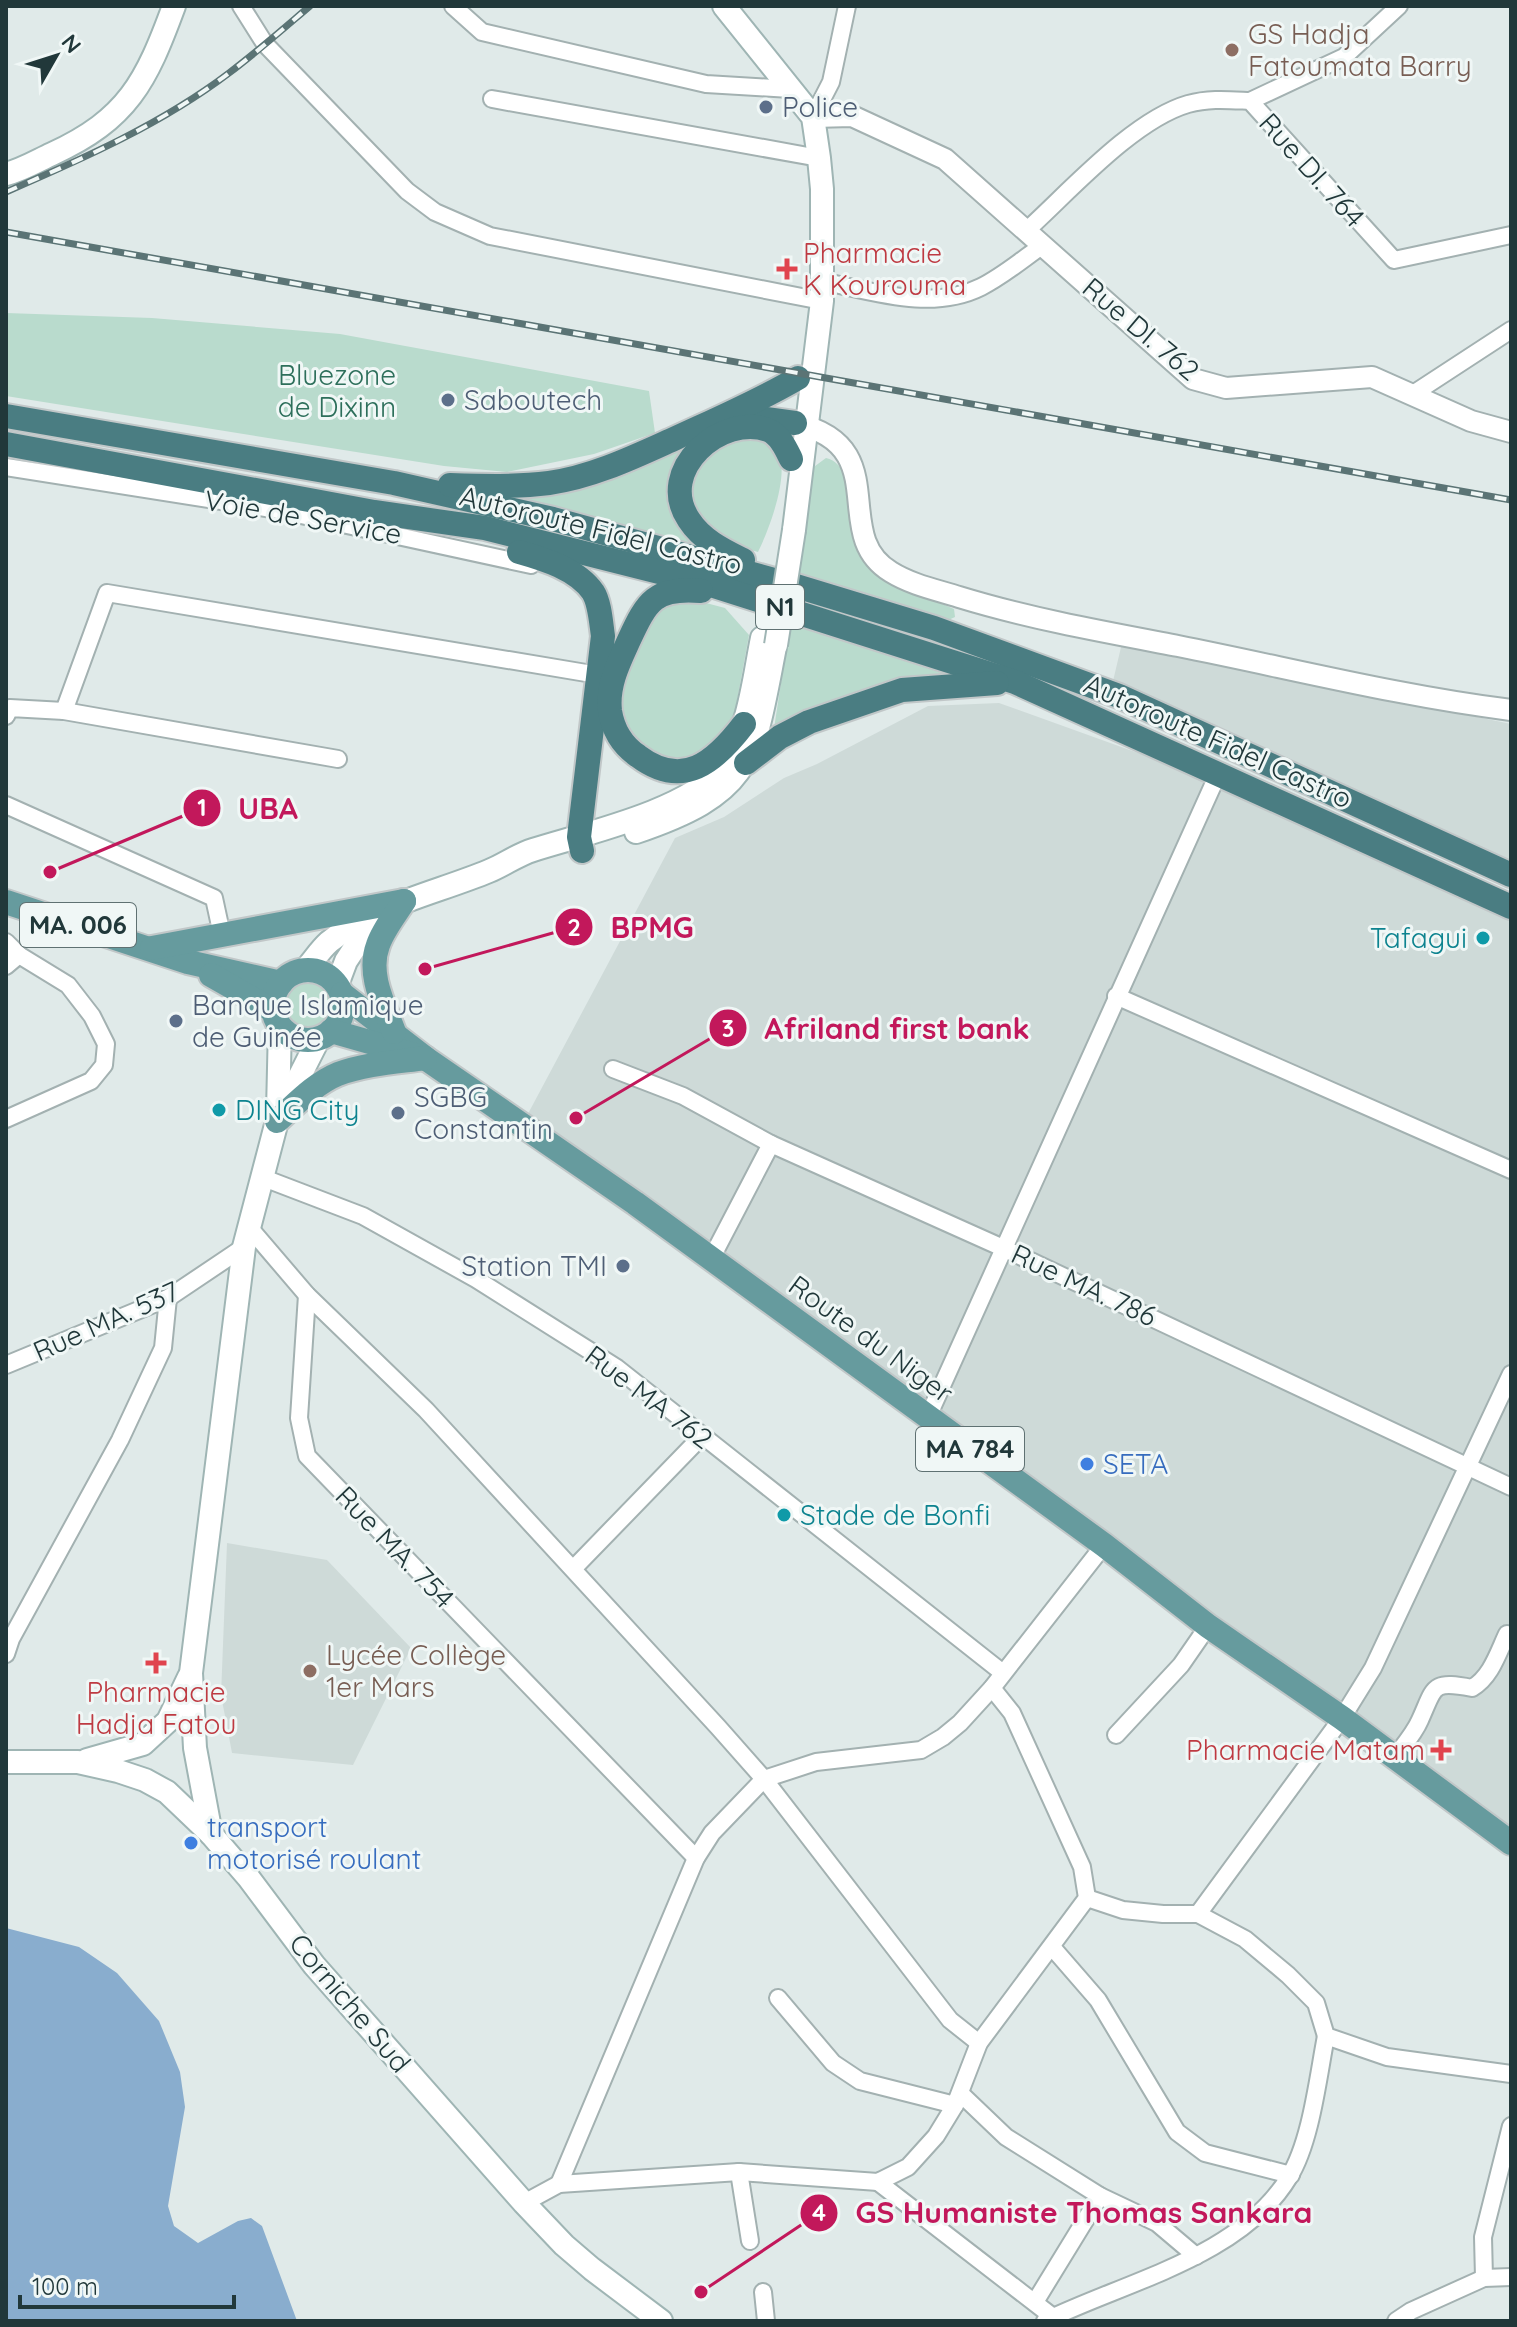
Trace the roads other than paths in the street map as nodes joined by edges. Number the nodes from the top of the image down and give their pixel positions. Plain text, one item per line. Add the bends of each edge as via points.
1 (174, 6) edge
2 (241, 6) edge
3 (453, 6) edge
4 (724, 6) edge
5 (847, 6) edge
6 (1399, 6) edge
7 (790, 89) junction
8 (492, 99) dead end
9 (1250, 101) junction
10 (813, 117) junction
11 (819, 158) junction
12 (6, 174) edge
13 (1027, 230) junction
14 (1511, 235) edge
15 (1043, 245) junction
16 (818, 289) junction
17 (1511, 330) edge
18 (798, 378) junction
19 (1413, 394) junction
20 (6, 416) edge
21 (719, 418) junction
22 (1511, 432) edge
23 (798, 436) junction
24 (6, 444) edge
25 (6, 467) edge
26 (394, 483) junction
27 (374, 512) junction
28 (796, 586) junction
29 (593, 592) junction
30 (739, 594) junction
31 (769, 642) junction
32 (598, 675) junction
33 (1015, 682) junction
34 (1511, 710) edge
35 (64, 711) junction
36 (8, 712) edge
37 (744, 724) junction
38 (338, 759) dead end
39 (746, 763) junction
40 (1218, 774) junction
41 (6, 805) edge
42 (580, 844) junction
43 (1511, 875) edge
44 (404, 901) junction
45 (6, 902) edge
46 (1511, 907) edge
47 (378, 914) junction
48 (222, 935) junction
49 (6, 942) edge
50 (150, 949) junction
51 (13, 961) edge
52 (188, 962) junction
53 (305, 970) junction
54 (281, 983) junction
55 (339, 989) junction
56 (1116, 996) junction
57 (277, 1018) junction
58 (394, 1032) junction
59 (325, 1035) junction
60 (425, 1058) junction
61 (613, 1069) dead end
62 (6, 1119) edge
63 (277, 1121) junction
64 (771, 1144) junction
65 (1511, 1170) edge
66 (261, 1177) junction
67 (246, 1236) junction
68 (1003, 1248) junction
69 (711, 1259) junction
70 (307, 1295) junction
71 (168, 1298) junction
72 (6, 1365) edge
73 (1511, 1374) edge
74 (927, 1419) junction
75 (702, 1436) junction
76 (1468, 1467) junction
77 (1511, 1487) edge
78 (1104, 1545) junction
79 (573, 1569) junction
80 (1208, 1626) junction
81 (1507, 1634) dead end
82 (8, 1643) edge
83 (191, 1673) junction
84 (1003, 1673) junction
85 (992, 1688) junction
86 (1342, 1718) junction
87 (1116, 1735) dead end
88 (1394, 1758) junction
89 (6, 1762) edge
90 (78, 1762) junction
91 (764, 1779) junction
92 (211, 1834) junction
93 (1511, 1843) edge
94 (696, 1858) junction
95 (1087, 1898) junction
96 (1198, 1914) junction
97 (1052, 1947) junction
98 (778, 1998) dead end
99 (1326, 2036) junction
100 (979, 2043) junction
101 (1511, 2074) edge
102 (958, 2099) junction
103 (1511, 2126) edge
104 (739, 2172) junction
105 (1291, 2175) junction
106 (878, 2182) junction
107 (559, 2184) junction
108 (1100, 2196) junction
109 (524, 2203) junction
110 (750, 2241) dead end
111 (1196, 2256) junction
112 (1511, 2277) edge
113 (1484, 2278) junction
114 (763, 2292) dead end
115 (1035, 2302) junction
116 (1049, 2319) edge
117 (661, 2321) edge
118 (766, 2321) edge
119 (1396, 2321) edge

1 - 12 main road via 155,59 109,122
2 - 16 street via 265,44 407,191 435,212 490,236
3 - 7 street via 482,32 706,84
4 - 7 main road
5 - 10 street via 831,82
6 - 9 street via 1344,57
7 - 10 main road
8 - 11 street
9 - 13 street, Rue DI. 764 via 1216,99 1162,114
9 - 14 street, Rue DI. 764 via 1394,260
10 - 11 main road
10 - 13 street, Rue DI. 762 via 852,116 945,159
11 - 16 main road
13 - 15 street, Rue DI. 762
15 - 16 street via 979,288 942,300
15 - 19 street, Rue DI. 762 via 1193,379 1226,388 1372,377
16 - 18 main road
16 - 23 main road
17 - 19 street
18 - 21 highway
18 - 23 main road
19 - 22 street, Rue DI. 762 via 1471,421
20 - 26 highway, Autoroute Fidel Castro / N1
21 - 23 highway via 759,417
21 - 26 highway via 625,461 550,482
23 - 28 highway via 749,428 727,432 700,447 682,473 682,504 689,520 717,547
23 - 31 main road, bridge
23 - 34 street via 828,447 853,468 870,552 889,572 914,583 1019,615 1440,701
24 - 27 highway, Autoroute Fidel Castro / N1
25 - 29 street, Voie de Service via 413,537 541,567
26 - 28 highway, Autoroute Fidel Castro / N1 via 553,519
27 - 29 highway via 540,558 569,571
27 - 30 highway, Autoroute Fidel Castro / N1 via 485,528
28 - 43 highway, Autoroute Fidel Castro / N1 via 934,628 1119,696
29 - 32 highway via 603,636
30 - 33 highway, Autoroute Fidel Castro / N1
30 - 37 highway via 686,589 659,594 648,603 612,678 610,709 625,747 666,772 703,764 726,748
31 - 37 main road
31 - 39 main road via 759,730
32 - 35 street via 107,593
32 - 42 highway
33 - 39 highway via 902,690 809,722
33 - 40 highway, Autoroute Fidel Castro / N1
35 - 36 street
35 - 38 street
37 - 42 main road via 719,772 694,792
39 - 42 main road via 698,808 668,822
40 - 46 highway, Autoroute Fidel Castro / N1
40 - 56 street
41 - 48 street via 214,898
42 - 44 main road via 529,851
44 - 47 main road
44 - 48 main road
44 - 58 main road via 378,945 374,965
45 - 50 main road, MA. 006
47 - 53 main road via 327,944
47 - 55 main road via 346,961
48 - 50 main road
49 - 51 street
50 - 52 main road
51 - 62 street via 68,985 106,1044 104,1065 91,1081
52 - 54 main road
52 - 57 main road
53 - 54 main road
53 - 55 main road via 328,976
54 - 57 main road via 274,1001
55 - 58 main road, Route du Niger
55 - 59 main road via 342,1014
56 - 65 street
56 - 68 street
57 - 59 main road via 297,1038
57 - 63 main road
58 - 60 main road, Route du Niger
59 - 60 main road, Route du Niger
59 - 63 main road
60 - 63 main road via 336,1075
60 - 69 main road, Route du Niger / MA 784
61 - 64 street, Rue MA. 786 via 683,1096
63 - 66 main road
64 - 68 street, Rue MA. 786
64 - 69 street
66 - 67 main road
66 - 75 street, Rue MA 762 via 363,1216 476,1279 617,1368
67 - 70 street
67 - 71 street, Rue MA. 537
67 - 83 main road
68 - 74 street
68 - 76 street, Rue MA. 786
69 - 74 main road, Route du Niger / MA 784
70 - 79 street via 426,1410
70 - 94 street, Rue MA. 754 via 299,1418 307,1456
71 - 72 street, Rue MA. 537
71 - 82 street via 163,1348 120,1440
73 - 76 street
74 - 78 main road, Route du Niger / MA 784
75 - 79 street
75 - 84 street, Rue MA 762
76 - 77 street, Rue MA. 786
76 - 86 street via 1373,1668
78 - 80 main road, Route du Niger / MA 784
78 - 84 street
79 - 91 street
80 - 86 main road, Route du Niger / MA 784
80 - 87 street via 1181,1665
81 - 88 street via 1479,1684 1439,1686 1430,1694 1419,1723
83 - 90 main road via 168,1721 143,1744
83 - 92 main road via 195,1748
84 - 85 street
85 - 91 street via 960,1723 921,1750 816,1762
85 - 95 street via 1012,1713 1076,1853
86 - 88 main road, Route du Niger / MA 784
86 - 96 street
88 - 93 main road, Route du Niger / MA 784
89 - 90 main road, Corniche Sud
90 - 92 main road, Corniche Sud via 145,1780 167,1792
91 - 94 street via 712,1833
91 - 100 street via 950,2020
92 - 109 main road, Corniche Sud via 314,1965
94 - 107 street
95 - 96 street via 1123,1910
95 - 97 street
96 - 99 street via 1245,1939 1288,1975 1316,2003
97 - 100 street
97 - 105 street via 1098,2000 1177,2132 1205,2153
98 - 102 street via 833,2063 860,2081
99 - 101 street via 1387,2057
99 - 105 street via 1311,2120
100 - 102 street
102 - 106 street via 936,2136 908,2167
102 - 108 street via 1006,2137
103 - 113 street via 1483,2237
104 - 106 street
104 - 107 street
104 - 110 street
105 - 111 street via 1260,2213
106 - 115 street
107 - 109 street
108 - 111 street via 1157,2223
108 - 115 street
109 - 117 main road, Corniche Sud via 564,2245
111 - 116 street
112 - 113 street
113 - 119 street
114 - 118 street
115 - 116 street

